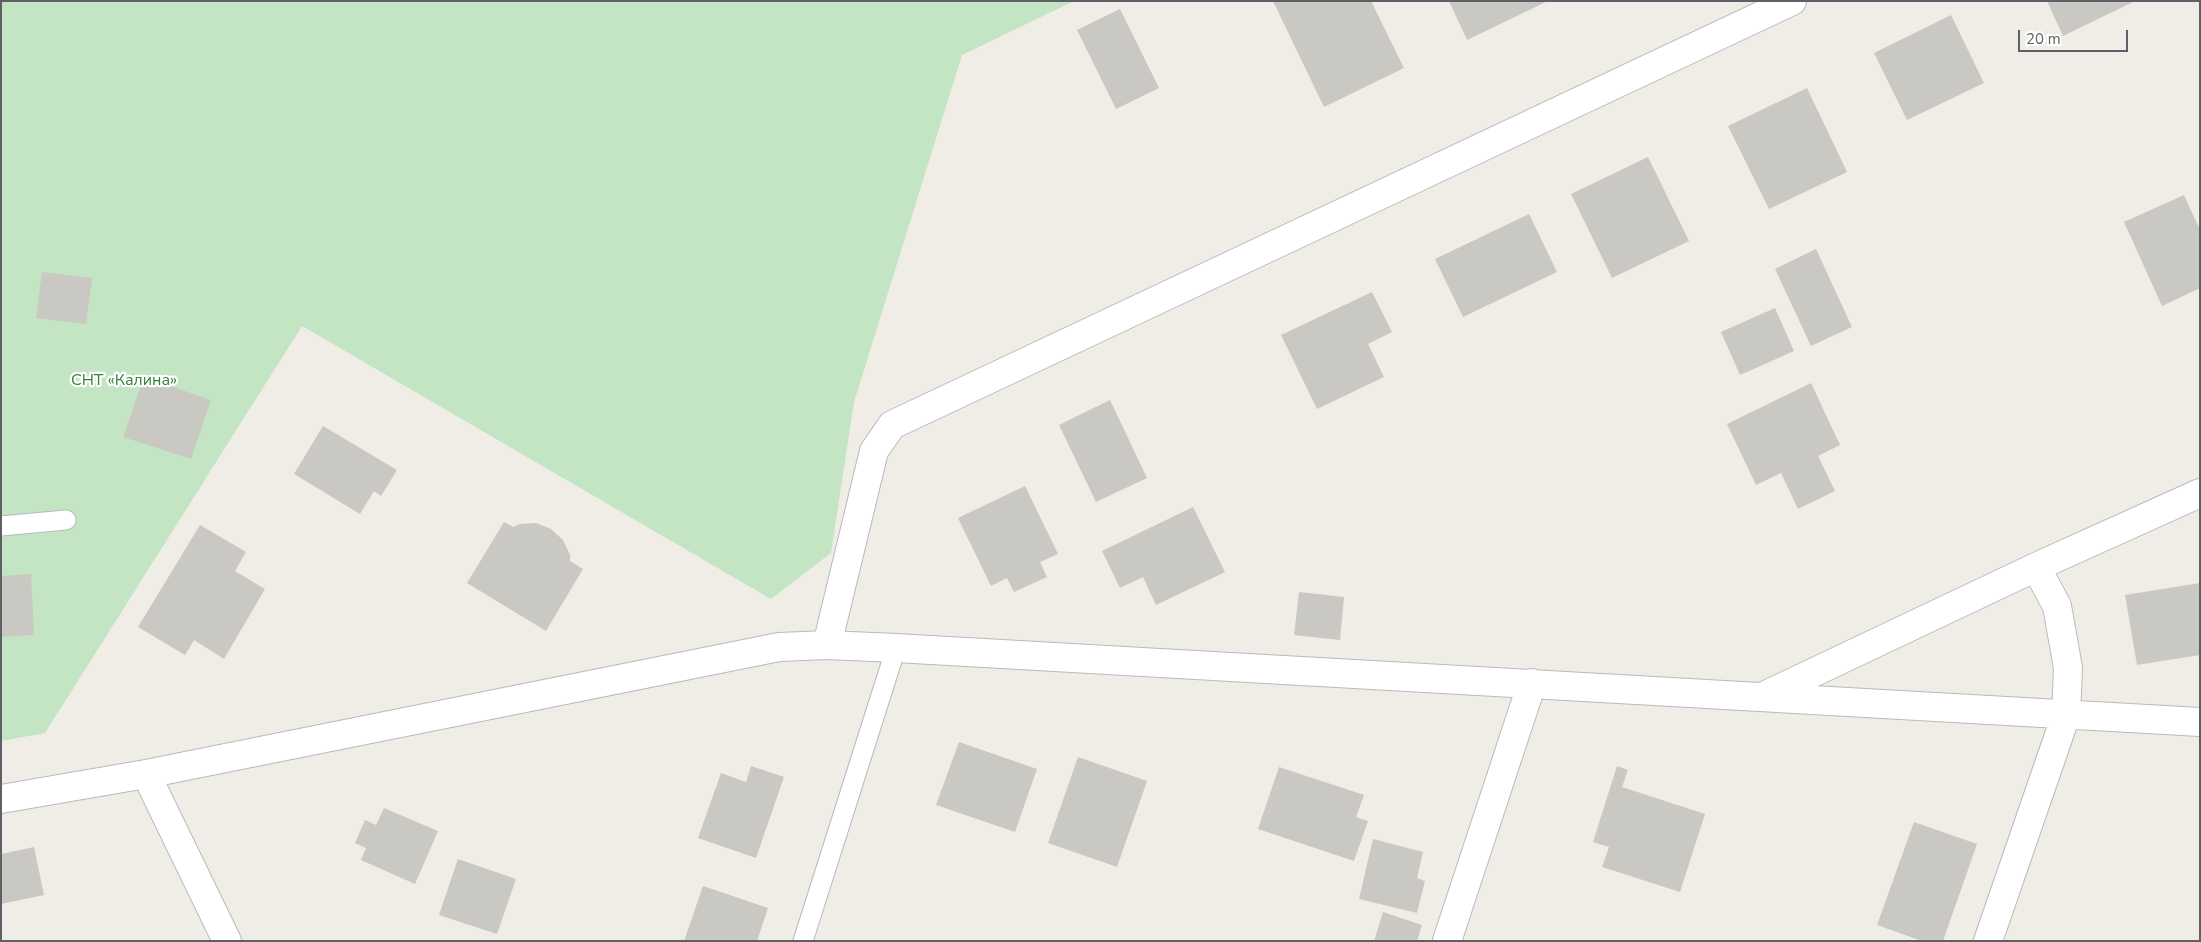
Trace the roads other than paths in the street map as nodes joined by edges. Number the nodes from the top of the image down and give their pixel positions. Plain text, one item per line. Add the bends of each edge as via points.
1 (1792, 1) edge
2 (2200, 492) edge
3 (66, 520) dead end
4 (1, 526) edge
5 (2036, 567) junction
6 (827, 645) junction
7 (896, 648) junction
8 (1532, 683) junction
9 (1761, 697) junction
10 (2066, 715) junction
11 (2200, 722) edge
12 (146, 774) junction
13 (1, 800) edge
14 (227, 941) edge
15 (803, 941) edge
16 (1447, 941) edge
17 (1988, 941) edge

1 - 6 street via 892,425 874,451
2 - 5 street
3 - 4 lane
5 - 9 street
5 - 10 street via 2058,606 2068,668
6 - 7 street
6 - 12 street via 779,647
7 - 8 street
7 - 15 lane
8 - 9 street
8 - 16 street
9 - 10 street
10 - 11 street
10 - 17 street
12 - 13 street
12 - 14 street

